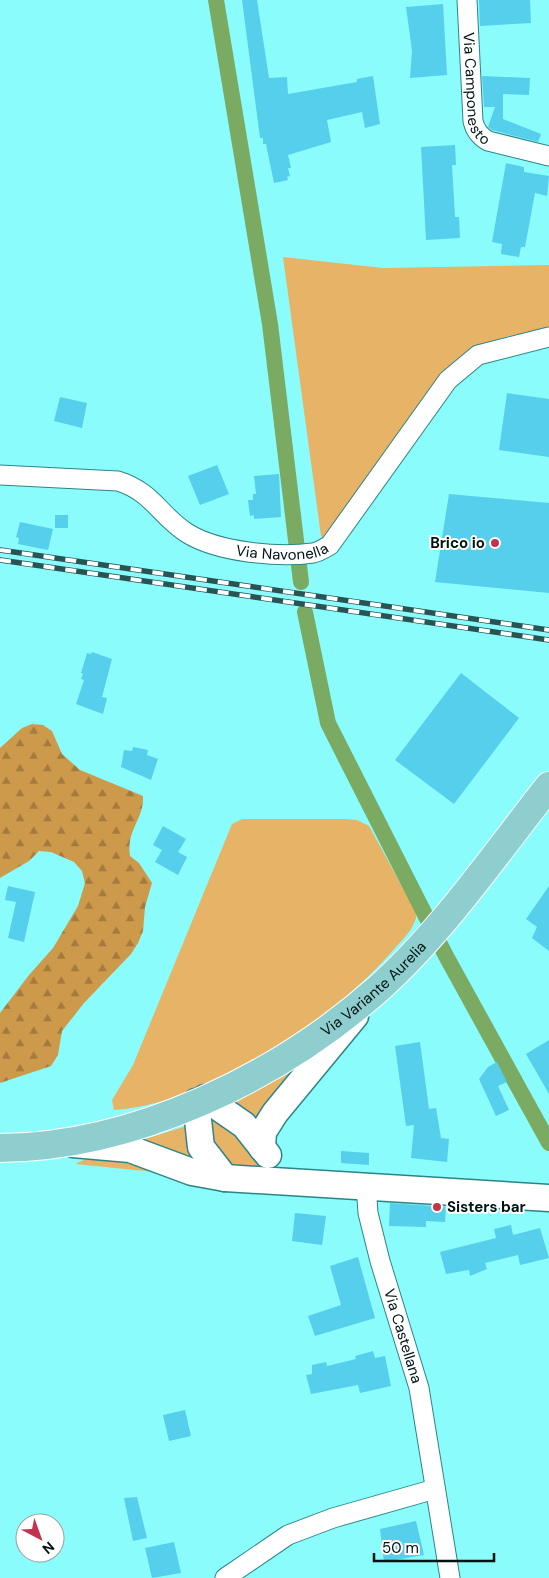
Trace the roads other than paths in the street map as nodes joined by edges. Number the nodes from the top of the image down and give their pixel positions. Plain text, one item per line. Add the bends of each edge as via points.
1 (467, 0) edge
2 (549, 156) edge
3 (549, 337) edge
4 (0, 475) edge
5 (549, 786) edge
6 (378, 989) junction
7 (200, 1100) junction
8 (69, 1144) junction
9 (0, 1148) edge
10 (262, 1148) junction
11 (225, 1178) junction
12 (302, 1181) junction
13 (366, 1185) junction
14 (549, 1198) edge
15 (435, 1489) junction
16 (225, 1578) edge
17 (450, 1578) edge

1 - 2 street, Via Camponesto via 475,128 488,141
3 - 4 street, Via Navonella via 478,355 464,365 448,380 330,545 315,553 225,549 204,542 186,532 135,486 118,481
5 - 6 main road, Via Variante Aurelia via 421,946
6 - 7 main road, Via Variante Aurelia via 286,1057 244,1081
6 - 10 main road via 275,1113 264,1132
7 - 8 main road, Via Variante Aurelia via 145,1122
7 - 10 main road via 244,1125
7 - 11 main road via 201,1147
8 - 9 main road, Via Variante Aurelia
8 - 11 main road via 130,1149 192,1172
10 - 12 main road via 280,1167
11 - 12 main road
12 - 13 main road
13 - 14 main road
13 - 15 street, Via Castellana via 368,1214 380,1261 419,1388
15 - 16 street via 333,1518 288,1536
15 - 17 street, Via Castellana

